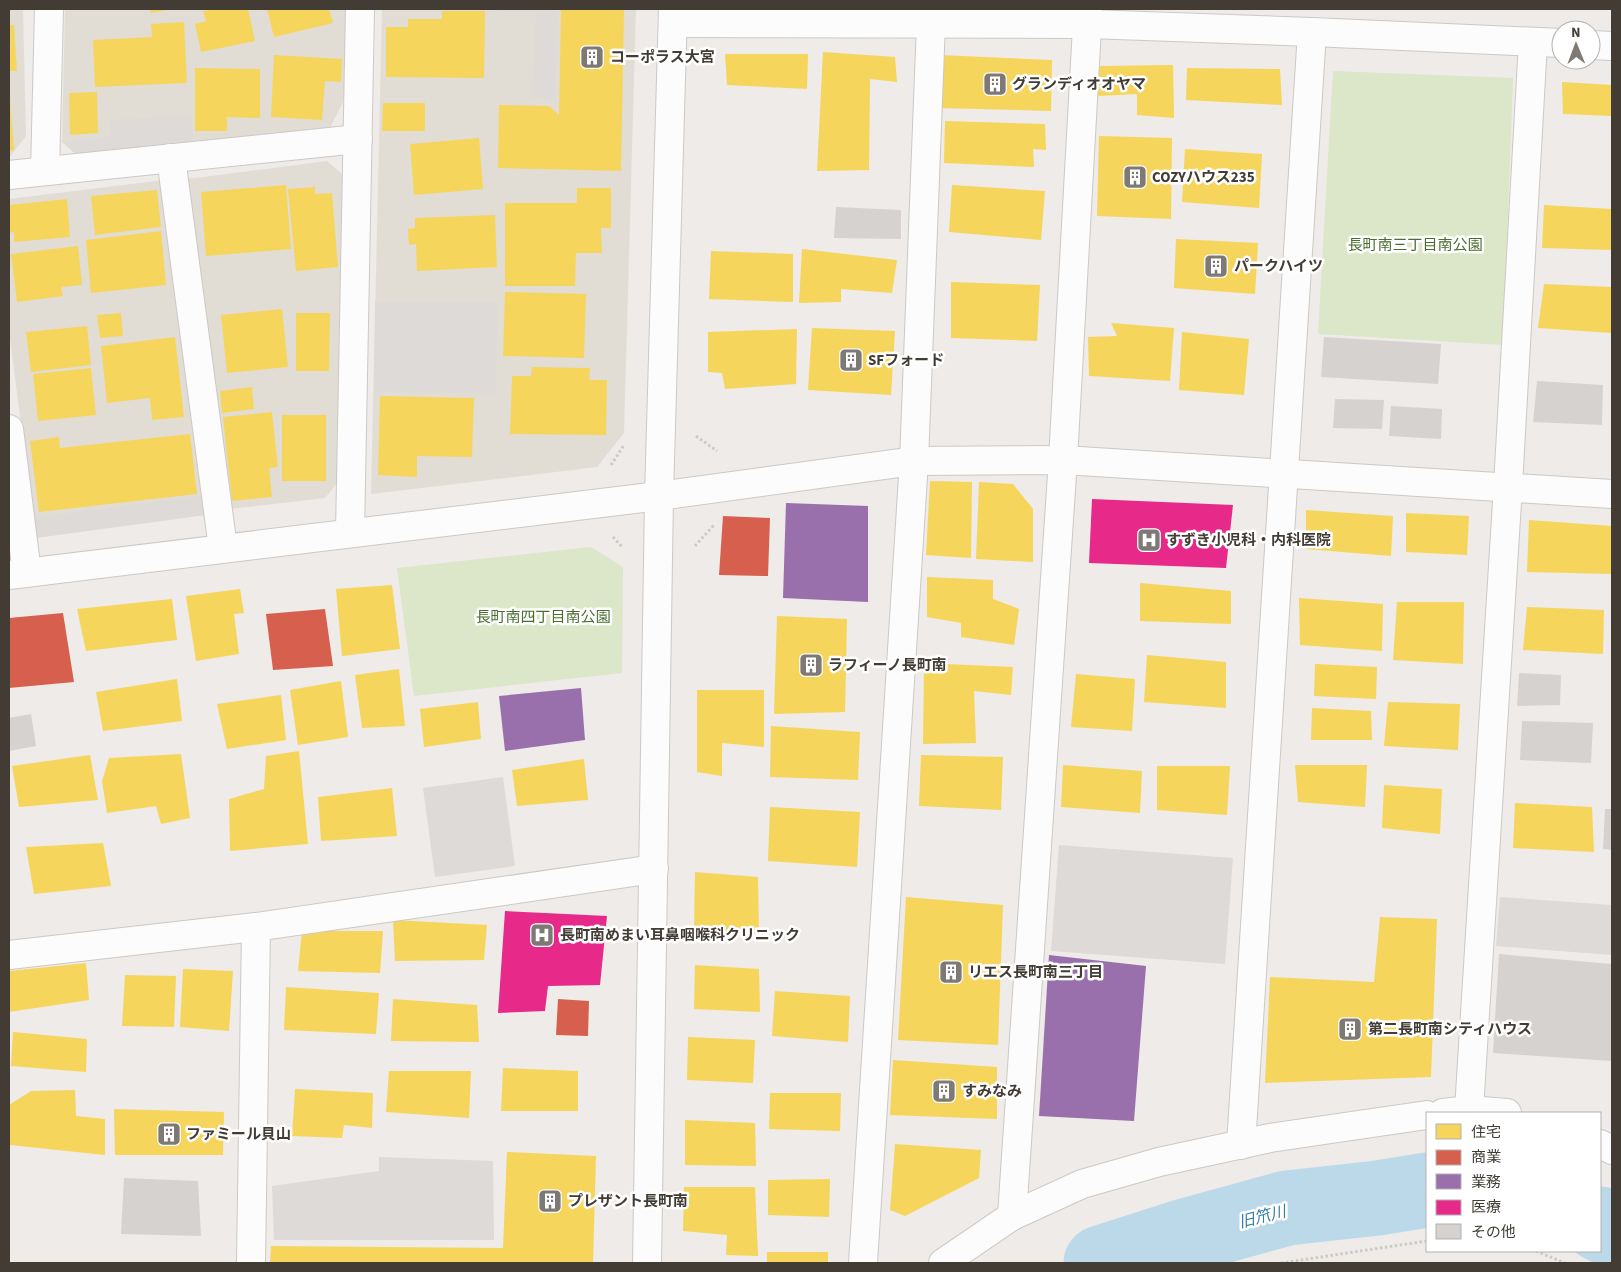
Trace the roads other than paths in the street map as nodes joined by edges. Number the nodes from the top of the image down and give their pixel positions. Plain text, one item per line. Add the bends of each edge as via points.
1 (48, 9) edge
2 (360, 9) edge
3 (673, 16) edge
4 (1088, 16) edge
5 (931, 23) junction
6 (1312, 32) junction
7 (1533, 42) junction
8 (1551, 43) edge
9 (358, 139) junction
10 (171, 158) junction
11 (45, 171) junction
12 (9, 175) edge
13 (9, 429) edge
14 (1063, 460) junction
15 (914, 461) junction
16 (1283, 474) junction
17 (1508, 486) junction
18 (1612, 494) edge
19 (659, 496) junction
20 (350, 533) junction
21 (223, 548) junction
22 (18, 574) edge
23 (654, 869) junction
24 (256, 927) junction
25 (9, 955) edge
26 (1469, 1110) junction
27 (1452, 1112) edge
28 (1494, 1112) edge
29 (1426, 1116) edge
30 (1240, 1145) junction
31 (1012, 1216) junction
32 (251, 1263) edge
33 (647, 1263) edge
34 (863, 1263) edge
35 (942, 1263) edge

1 - 11 street
2 - 9 street
3 - 5 street
3 - 19 street
4 - 5 street
4 - 6 street
4 - 14 street
5 - 15 street
6 - 7 street
6 - 16 street
7 - 8 street
7 - 17 street
9 - 10 street
9 - 20 street
10 - 11 street
10 - 21 street
11 - 12 street
13 - 22 street
14 - 15 street
14 - 16 street
14 - 31 street
15 - 19 street
15 - 34 street
16 - 17 street
16 - 30 street
17 - 18 street
17 - 26 street
19 - 20 street
19 - 23 street
20 - 21 street
21 - 22 street
23 - 24 street
23 - 33 street
24 - 25 street
24 - 32 street
26 - 27 street
26 - 28 street
29 - 30 street
30 - 31 street via 1159,1162 1082,1184
31 - 35 street

